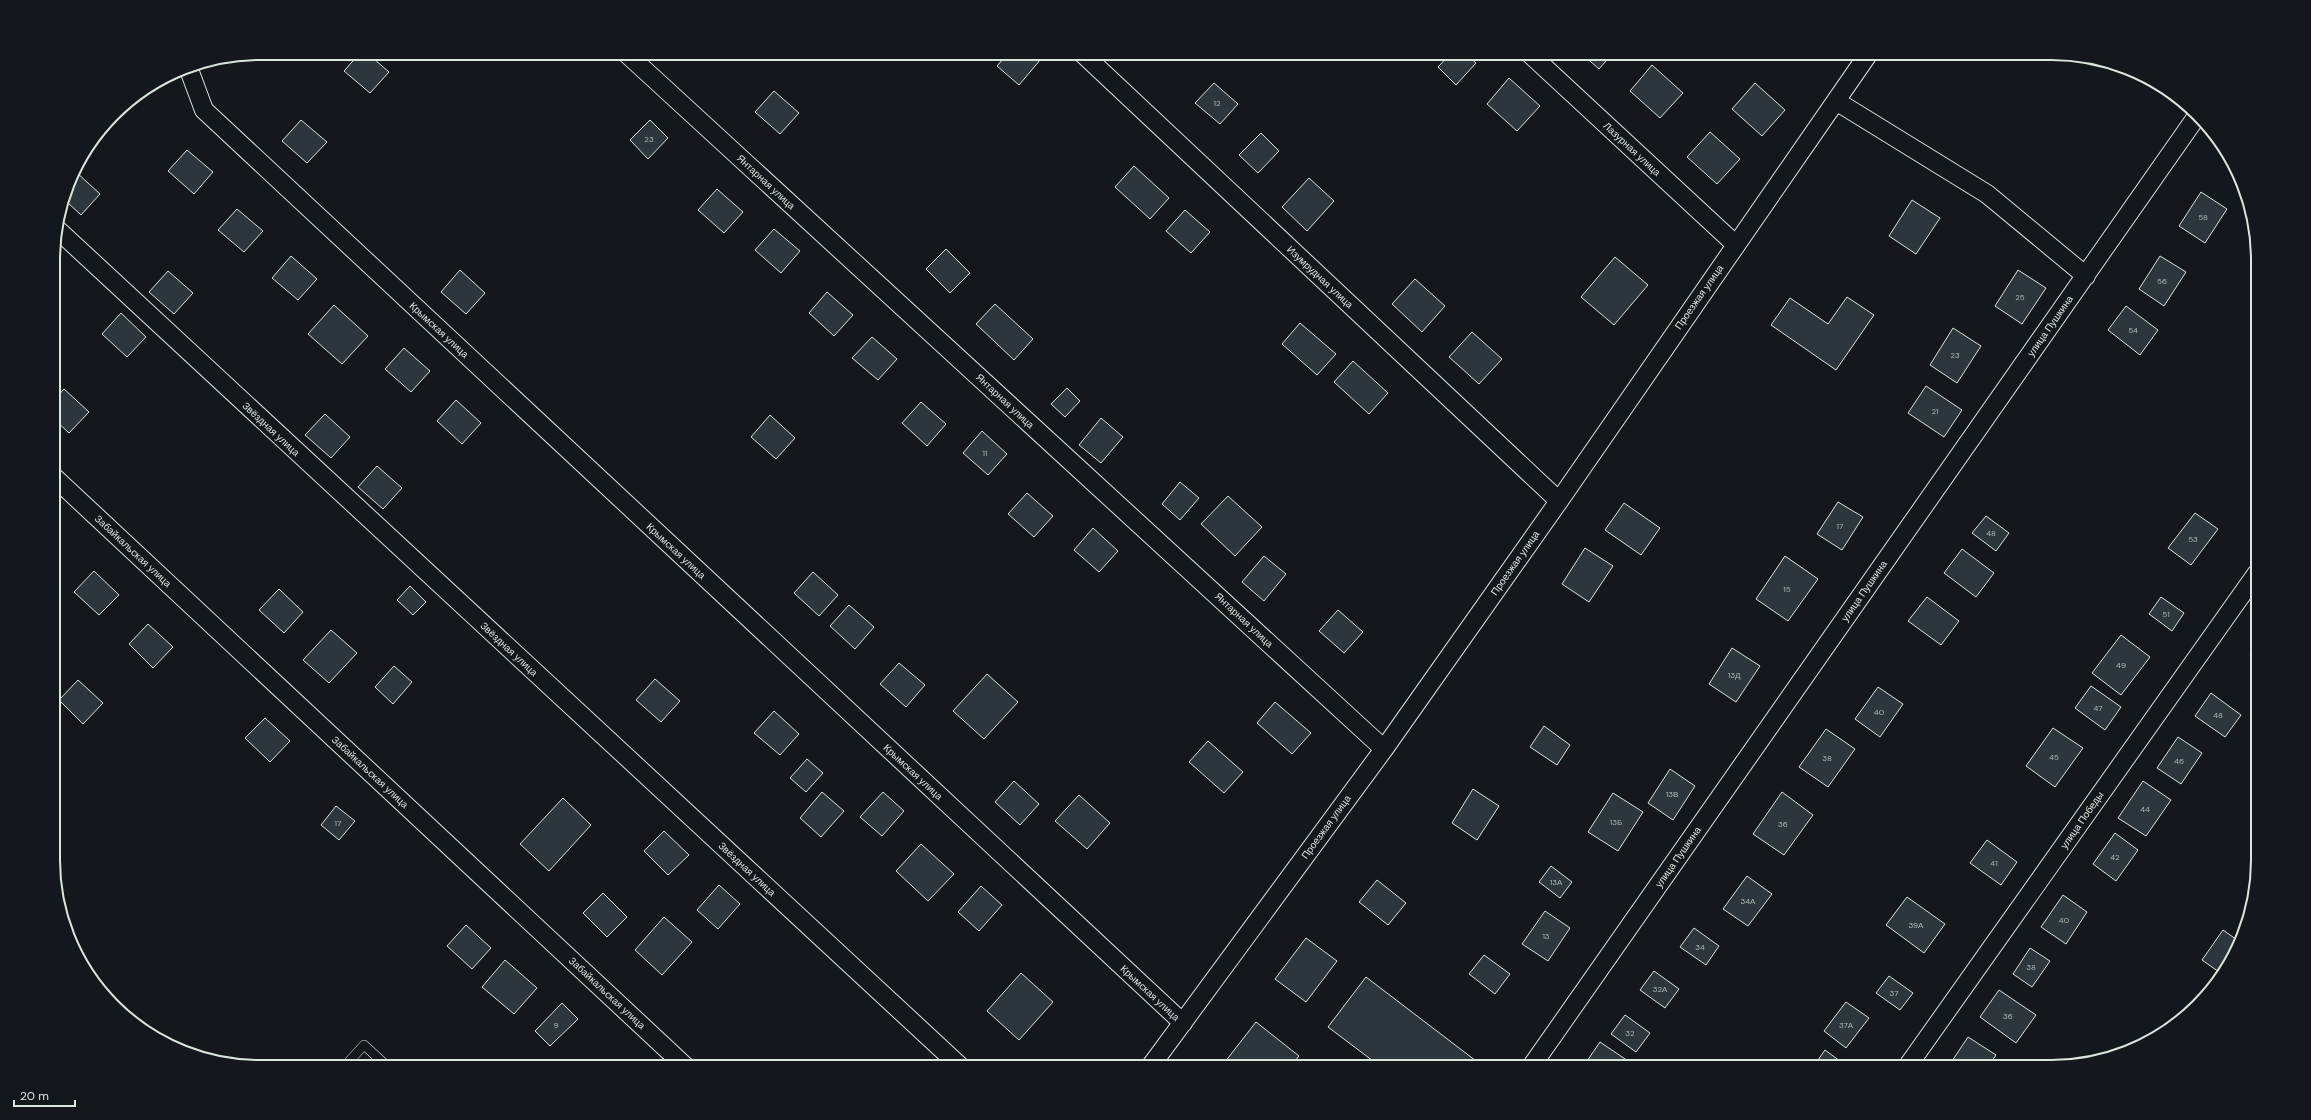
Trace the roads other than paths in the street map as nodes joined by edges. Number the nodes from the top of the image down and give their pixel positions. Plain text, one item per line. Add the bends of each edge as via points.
1 (634, 60) edge
2 (1089, 60) edge
3 (1537, 60) edge
4 (1864, 60) edge
5 (190, 73) edge
6 (1836, 101) junction
7 (2194, 121) edge
8 (62, 234) edge
9 (1735, 244) junction
10 (2086, 276) junction
11 (60, 483) edge
12 (1559, 501) junction
13 (2251, 581) edge
14 (1384, 749) junction
15 (1183, 1023) junction
16 (350, 1060) edge
17 (380, 1060) edge
18 (679, 1060) edge
19 (953, 1060) edge
20 (1155, 1060) edge
21 (1536, 1060) edge
22 (1911, 1060) edge

1 - 14 street, Янтарная улица
2 - 12 street, Изумрудная улица
3 - 9 street, Лазурная улица
4 - 6 street, Проезжая улица
5 - 15 street, Крымская улица via 204,110
6 - 9 street, Проезжая улица
6 - 10 street via 1987,194
7 - 10 street, улица Пушкина
8 - 19 street, Звёздная улица
9 - 12 street, Проезжая улица
10 - 21 street, улица Пушкина
11 - 18 street, Забайкальская улица
12 - 14 street, Проезжая улица
13 - 22 street, улица Победы
14 - 15 street, Проезжая улица
15 - 20 street, Проезжая улица
16 - 17 lane via 364,1045

